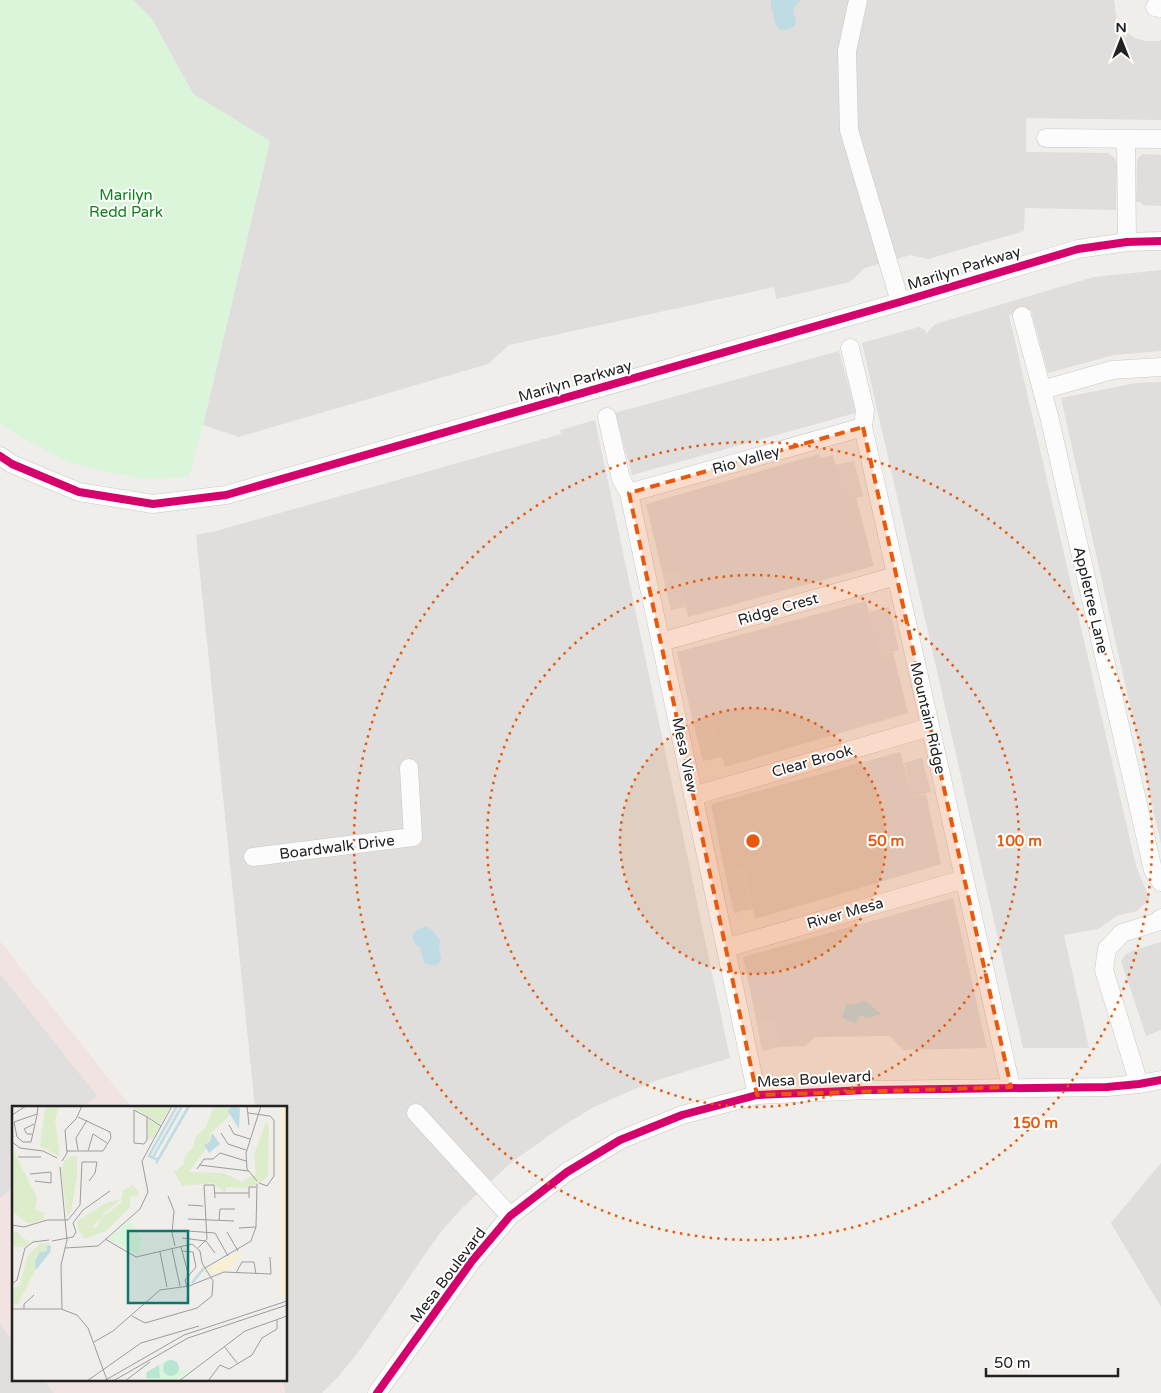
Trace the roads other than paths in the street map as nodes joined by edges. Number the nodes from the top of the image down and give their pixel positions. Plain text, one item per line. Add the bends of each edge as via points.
1 (858, 0) edge
2 (1046, 138) dead end
3 (1126, 139) junction
4 (1161, 139) edge
5 (1161, 241) edge
6 (1127, 242) junction
7 (900, 302) junction
8 (1022, 316) dead end
9 (850, 348) dead end
10 (1161, 367) edge
11 (1042, 390) junction
12 (607, 417) dead end
13 (862, 428) junction
14 (0, 456) edge
15 (628, 493) junction
16 (896, 576) junction
17 (660, 642) junction
18 (930, 727) junction
19 (409, 768) dead end
20 (693, 796) junction
21 (253, 858) dead end
22 (964, 879) junction
23 (1161, 882) edge
24 (1161, 918) edge
25 (726, 948) junction
26 (1161, 1080) edge
27 (1139, 1084) junction
28 (1011, 1088) junction
29 (757, 1095) junction
30 (416, 1113) dead end
31 (510, 1216) junction
32 (377, 1393) edge

1 - 7 street via 847,51 850,130
2 - 3 street
3 - 4 street
3 - 6 street
5 - 6 street, Marilyn Parkway
6 - 7 street, Marilyn Parkway via 1078,249
7 - 14 street, Marilyn Parkway via 226,495 153,504 79,492
8 - 11 street, Appletree Lane
9 - 13 street, Mountain Ridge via 865,410
10 - 11 street via 1112,370
11 - 23 street, Appletree Lane via 1153,870
12 - 15 street, Mesa View via 621,479
13 - 15 street, Rio Valley
13 - 16 street, Mountain Ridge
15 - 17 street, Mesa View
16 - 17 street, Ridge Crest
16 - 18 street, Mountain Ridge
17 - 20 street, Mesa View
18 - 20 street, Clear Brook
18 - 22 street, Mountain Ridge
19 - 21 street, Boardwalk Drive via 413,837
20 - 25 street, Mesa View
22 - 25 street, River Mesa
22 - 28 street, Mountain Ridge
24 - 27 street via 1122,933 1108,949 1104,970
25 - 29 street, Mesa View
26 - 27 street, Mesa Boulevard
27 - 28 street, Mesa Boulevard
28 - 29 street, Mesa Boulevard
29 - 31 street, Mesa Boulevard via 682,1115 620,1140 567,1172
30 - 31 street
31 - 32 street, Mesa Boulevard via 472,1261

